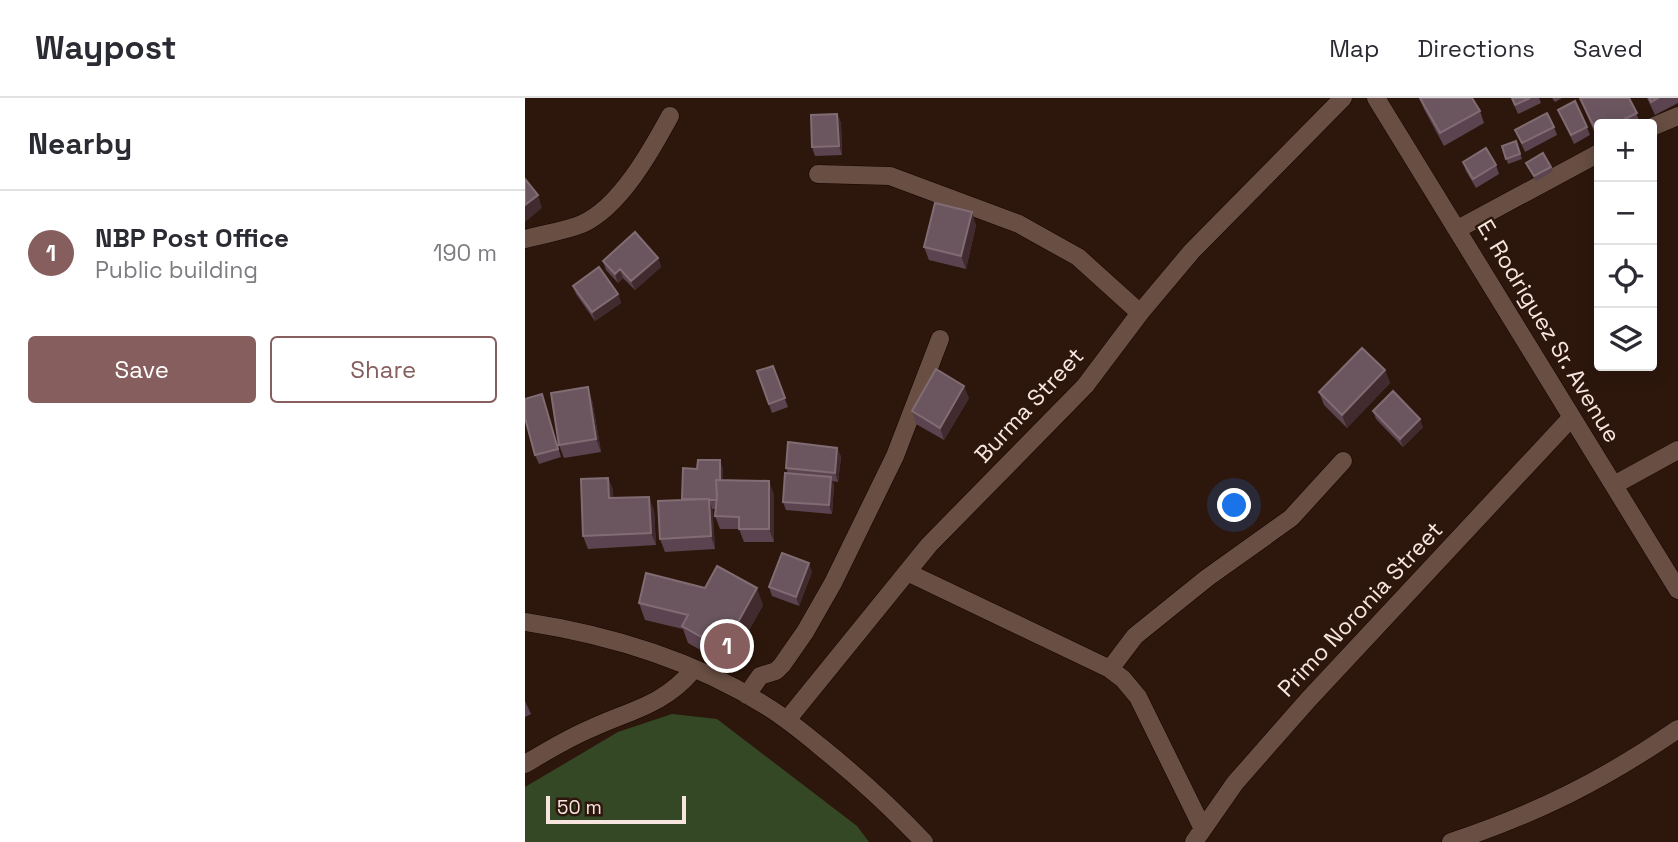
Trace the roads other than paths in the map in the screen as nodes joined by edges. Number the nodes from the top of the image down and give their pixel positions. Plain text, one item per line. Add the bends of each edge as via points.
1 (1343, 98) edge
2 (1376, 98) edge
3 (670, 116) dead end
4 (1678, 116) edge
5 (1657, 125) edge
6 (1594, 156) edge
7 (818, 174) dead end
8 (1458, 229) junction
9 (525, 239) edge
10 (1140, 313) junction
11 (940, 339) dead end
12 (1573, 417) junction
13 (1678, 450) edge
14 (1343, 461) dead end
15 (1614, 485) junction
16 (907, 572) junction
17 (1678, 590) edge
18 (525, 622) edge
19 (1110, 669) junction
20 (693, 670) junction
21 (747, 695) junction
22 (787, 720) junction
23 (1678, 729) edge
24 (525, 764) edge
25 (1199, 835) edge
26 (924, 842) edge
27 (1451, 842) edge

1 - 10 street, Burma Street via 1192,251
2 - 8 street, E. Rodriguez Sr. Avenue
3 - 9 street via 652,149 610,204 584,223
4 - 5 street
6 - 8 street
7 - 10 street via 890,176 1019,224 1077,257
8 - 12 street, E. Rodriguez Sr. Avenue
10 - 16 street, Burma Street via 1085,386
11 - 21 street via 895,456 833,583 782,665 760,676
12 - 15 street, E. Rodriguez Sr. Avenue
12 - 25 street, Primo Noronia Street via 1308,700 1235,783
13 - 15 street
14 - 19 street via 1290,518 1135,636
15 - 17 street, E. Rodriguez Sr. Avenue
16 - 19 street
16 - 22 street, Burma Street
18 - 20 street via 626,643
19 - 25 street via 1138,697
20 - 21 street
20 - 24 street via 649,706 578,734
21 - 22 street
22 - 26 street via 893,808
23 - 27 street via 1629,763 1564,798

